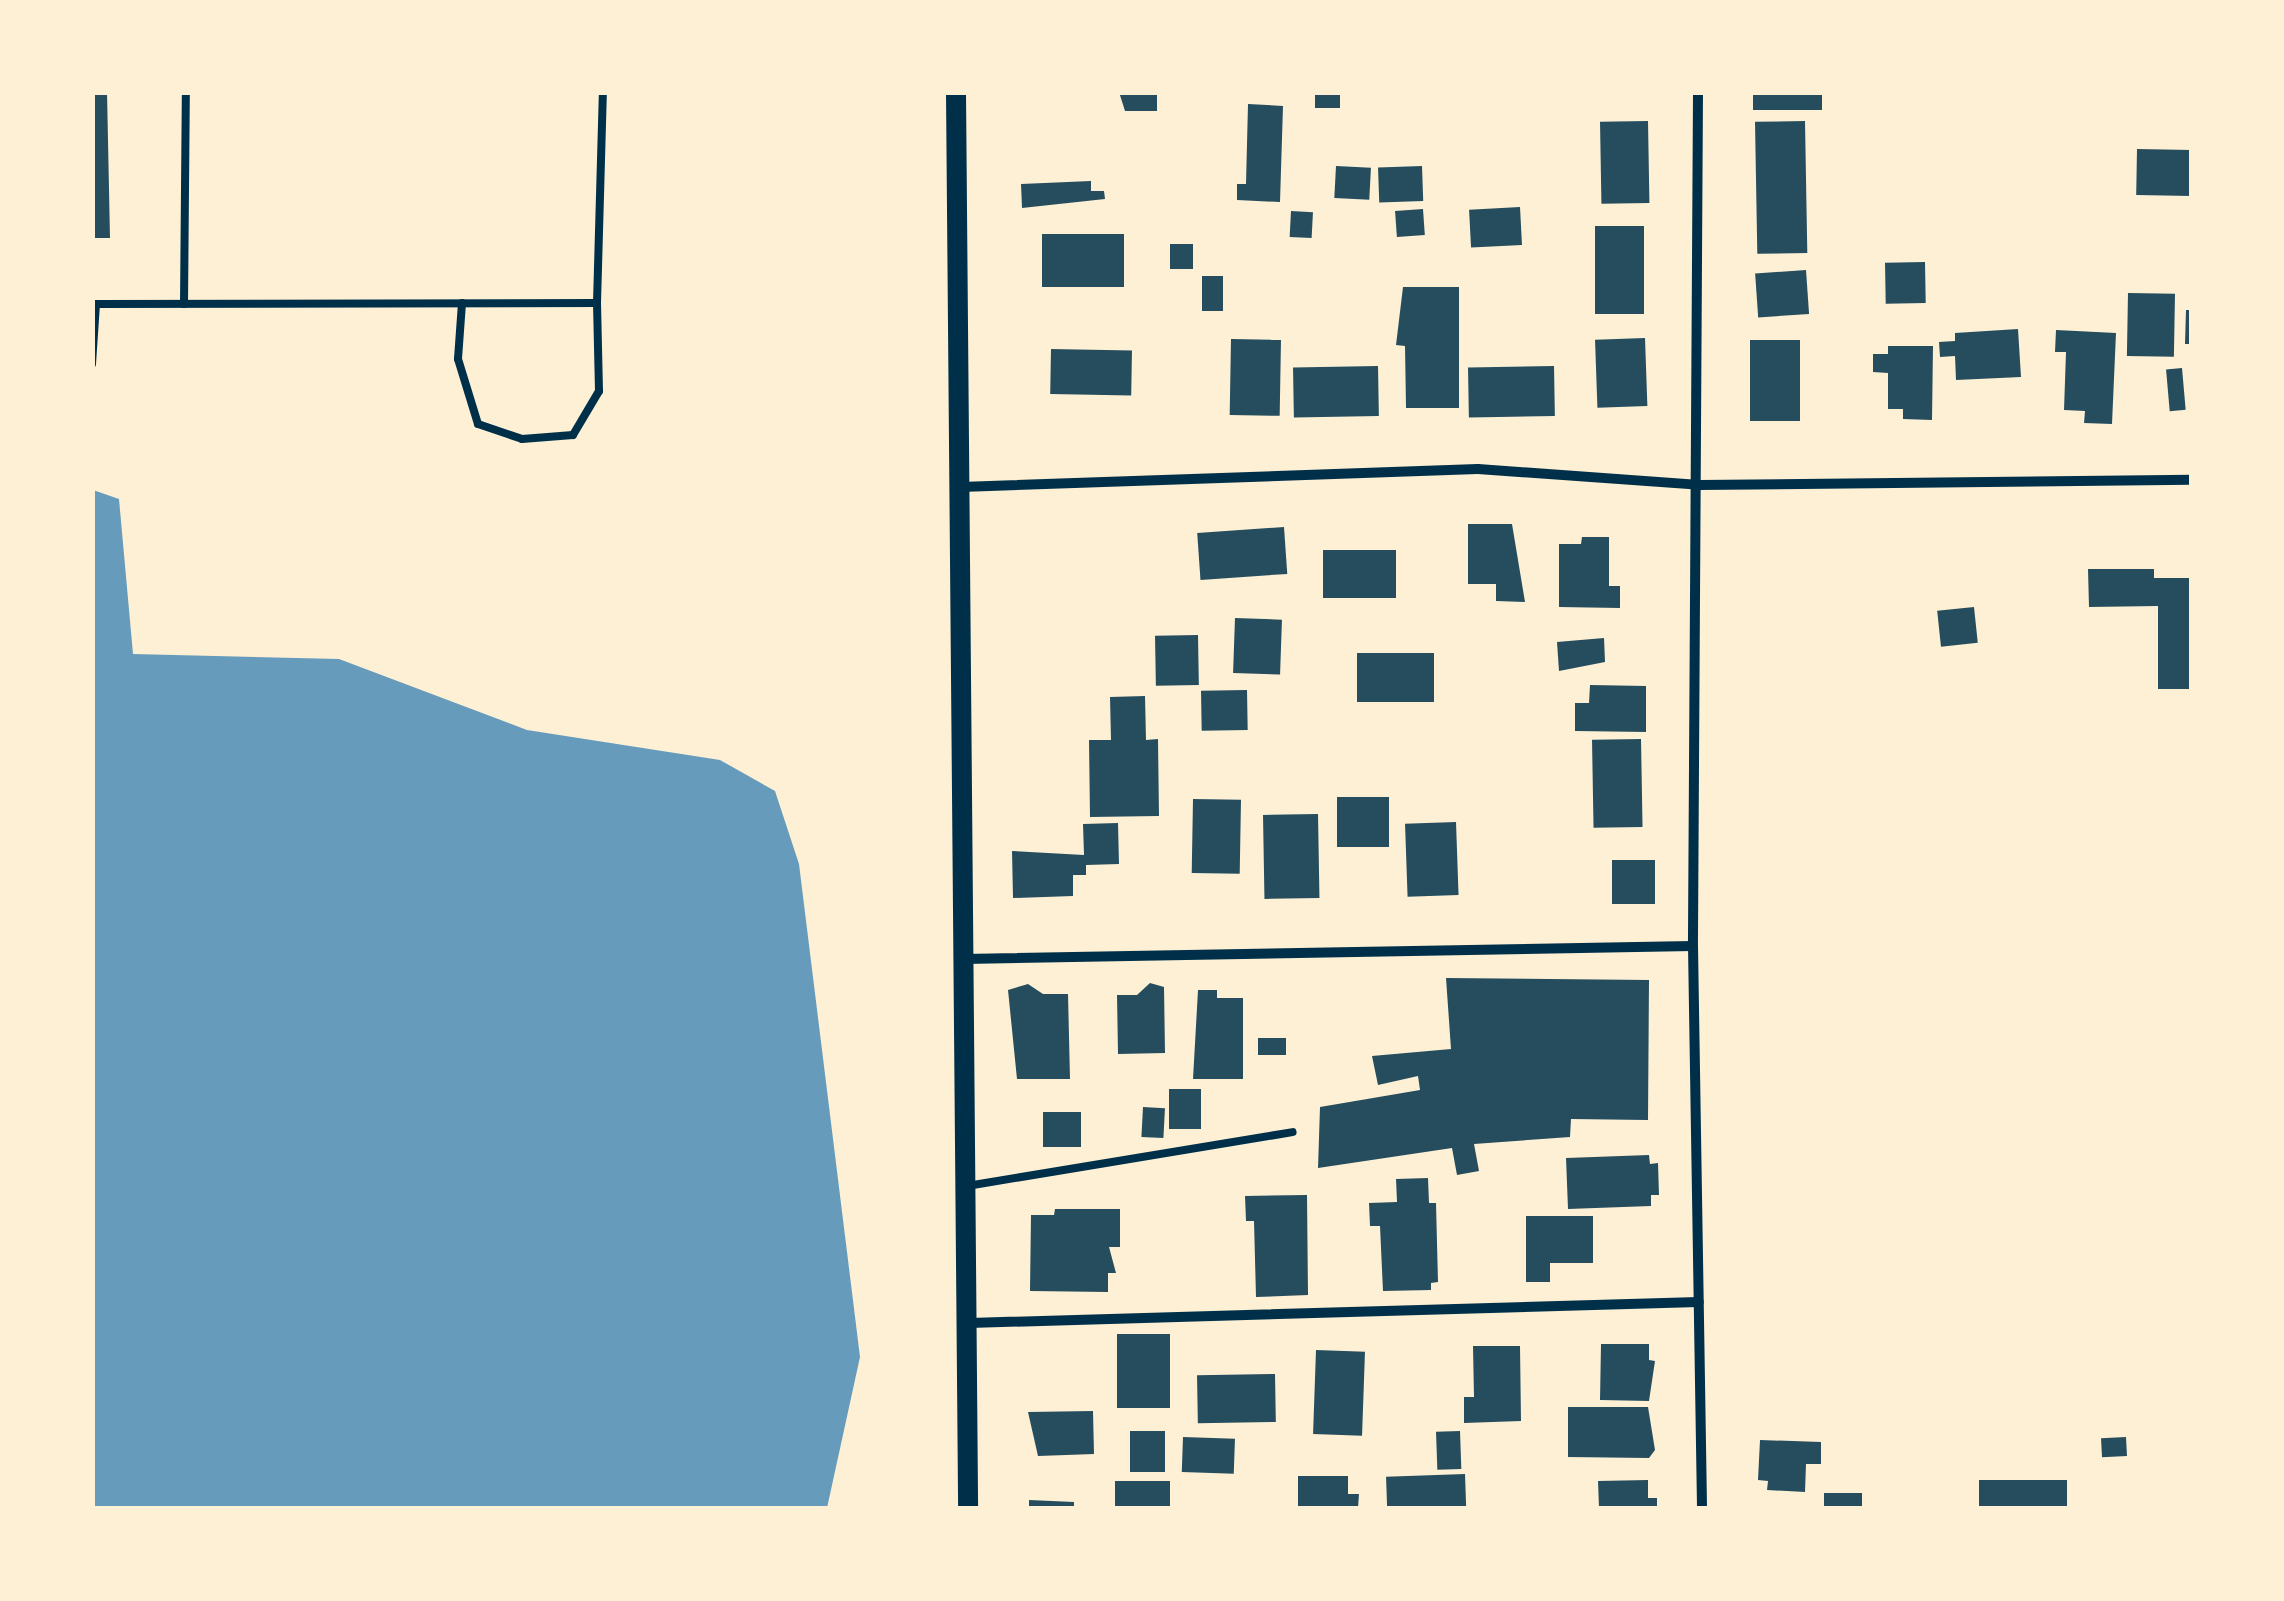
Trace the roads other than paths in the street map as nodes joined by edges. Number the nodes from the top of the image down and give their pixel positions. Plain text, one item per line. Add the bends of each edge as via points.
1 (186, 92) edge
2 (603, 92) edge
3 (956, 92) edge
4 (1698, 92) edge
5 (596, 302) junction
6 (462, 303) junction
7 (184, 304) junction
8 (92, 364) edge
9 (2192, 480) edge
10 (1699, 485) junction
11 (961, 488) junction
12 (1693, 946) junction
13 (964, 958) junction
14 (1293, 1132) dead end
15 (967, 1186) junction
16 (1699, 1302) junction
17 (969, 1323) junction
18 (968, 1508) edge
19 (1702, 1508) edge

1 - 7 lane
2 - 5 lane
3 - 11 main road
4 - 10 street
5 - 6 lane
5 - 6 lane via 599,391 573,435 522,439 478,424 458,359
6 - 7 lane
7 - 8 lane via 96,304
9 - 10 street
10 - 11 street via 1478,469
10 - 12 street
11 - 13 main road
12 - 13 street
12 - 16 street
13 - 15 main road
14 - 15 lane
15 - 17 main road
16 - 17 street
16 - 19 street
17 - 18 main road

